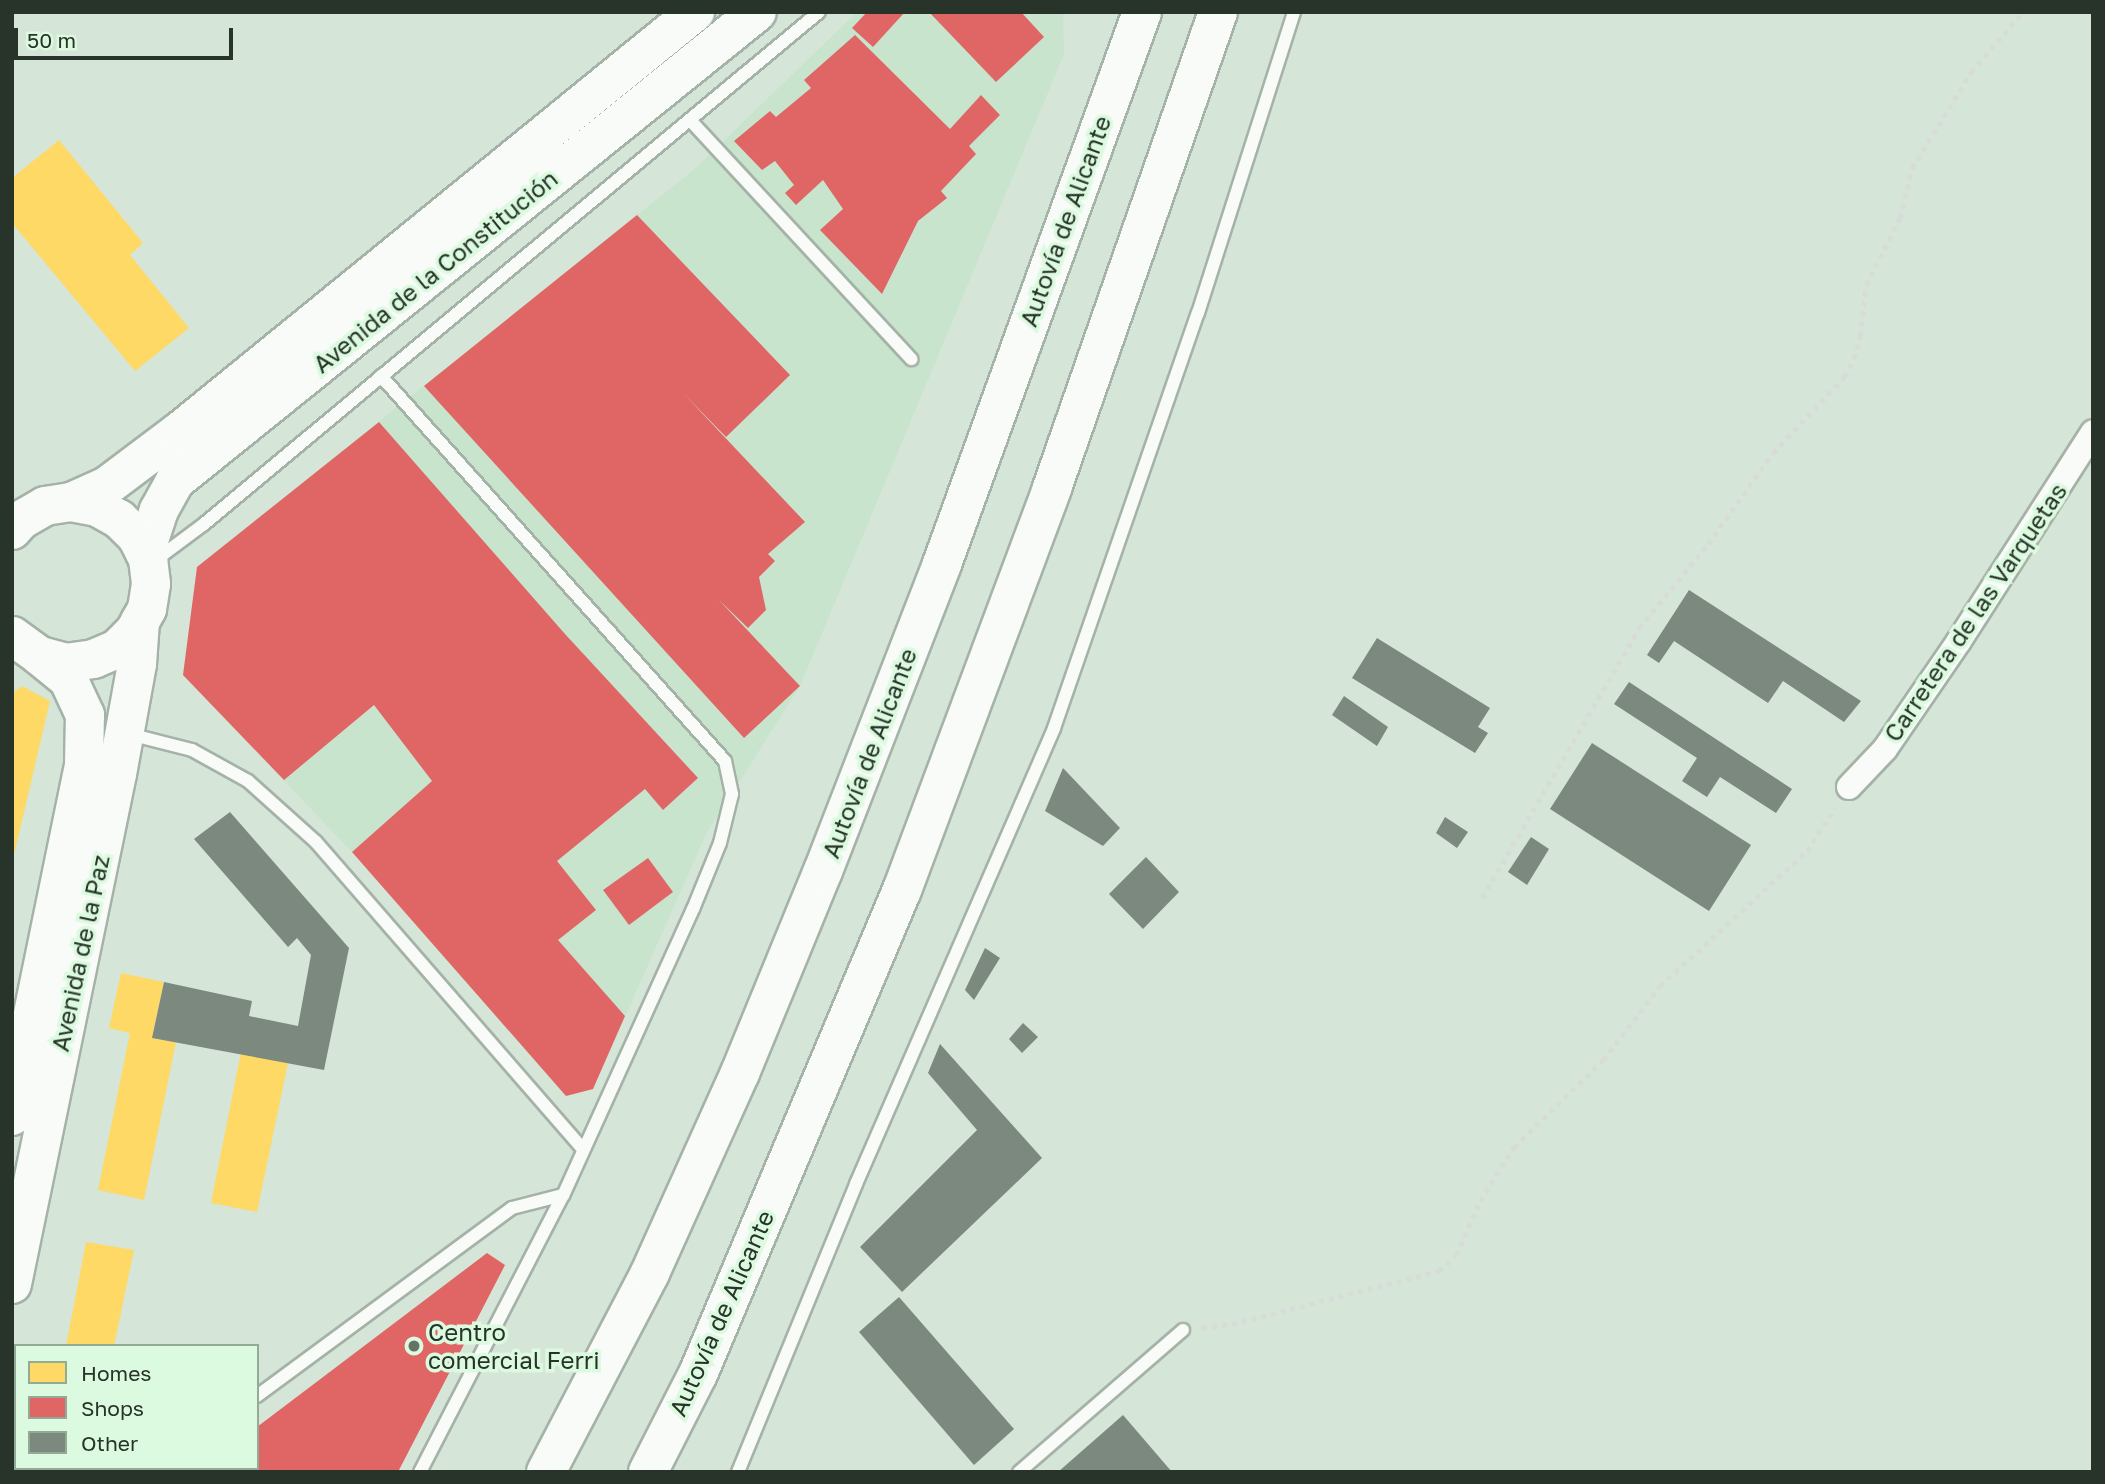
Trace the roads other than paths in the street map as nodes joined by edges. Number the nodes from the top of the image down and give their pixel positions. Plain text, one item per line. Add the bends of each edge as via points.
1 (695, 12) edge
2 (757, 12) edge
3 (819, 12) edge
4 (1115, 12) edge
5 (1142, 12) edge
6 (1218, 12) edge
7 (1294, 12) edge
8 (1105, 112) junction
9 (690, 120) junction
10 (911, 359) dead end
11 (381, 376) junction
12 (2093, 432) edge
13 (71, 502) junction
14 (12, 530) edge
15 (147, 559) junction
16 (140, 621) junction
17 (26, 646) edge
18 (125, 733) junction
19 (1849, 787) road end
20 (12, 1115) edge
21 (583, 1149) junction
22 (563, 1195) junction
23 (12, 1284) edge
24 (1183, 1330) road end
25 (259, 1395) edge
26 (420, 1472) edge
27 (546, 1472) edge
28 (648, 1472) edge
29 (737, 1472) edge
30 (1019, 1472) edge

1 - 13 main road, Avenida de la Constitución via 180,431 107,486
2 - 15 main road, Avenida de la Constitución via 175,481 159,510
3 - 9 lane
4 - 8 main road via 1109,28
5 - 8 main road, Autovía de Alicante
6 - 28 main road, Autovía de Alicante via 1052,488 902,890 698,1374
7 - 29 lane via 1198,313 1054,728
8 - 27 main road, Autovía de Alicante via 942,564 746,1060 650,1273
9 - 10 lane
9 - 11 lane
11 - 15 lane
11 - 21 lane via 700,731 725,761 731,778 729,815 720,844
12 - 19 street, Carretera de las Varquetas via 1885,749
13 - 14 main road, Avenida de la Constitución via 45,506
13 - 15 main road via 97,507 119,519 137,537
15 - 16 main road, Avenida de la Constitución via 151,584
16 - 17 main road via 117,649 94,659 67,663
16 - 18 main road, Avenida de la Paz
17 - 20 main road, Avenida de la Paz via 68,679 85,715 84,765
18 - 21 lane via 192,750 248,781 316,842
18 - 23 main road, Avenida de la Paz
21 - 22 lane
22 - 25 lane via 512,1208
22 - 26 lane
24 - 30 lane

